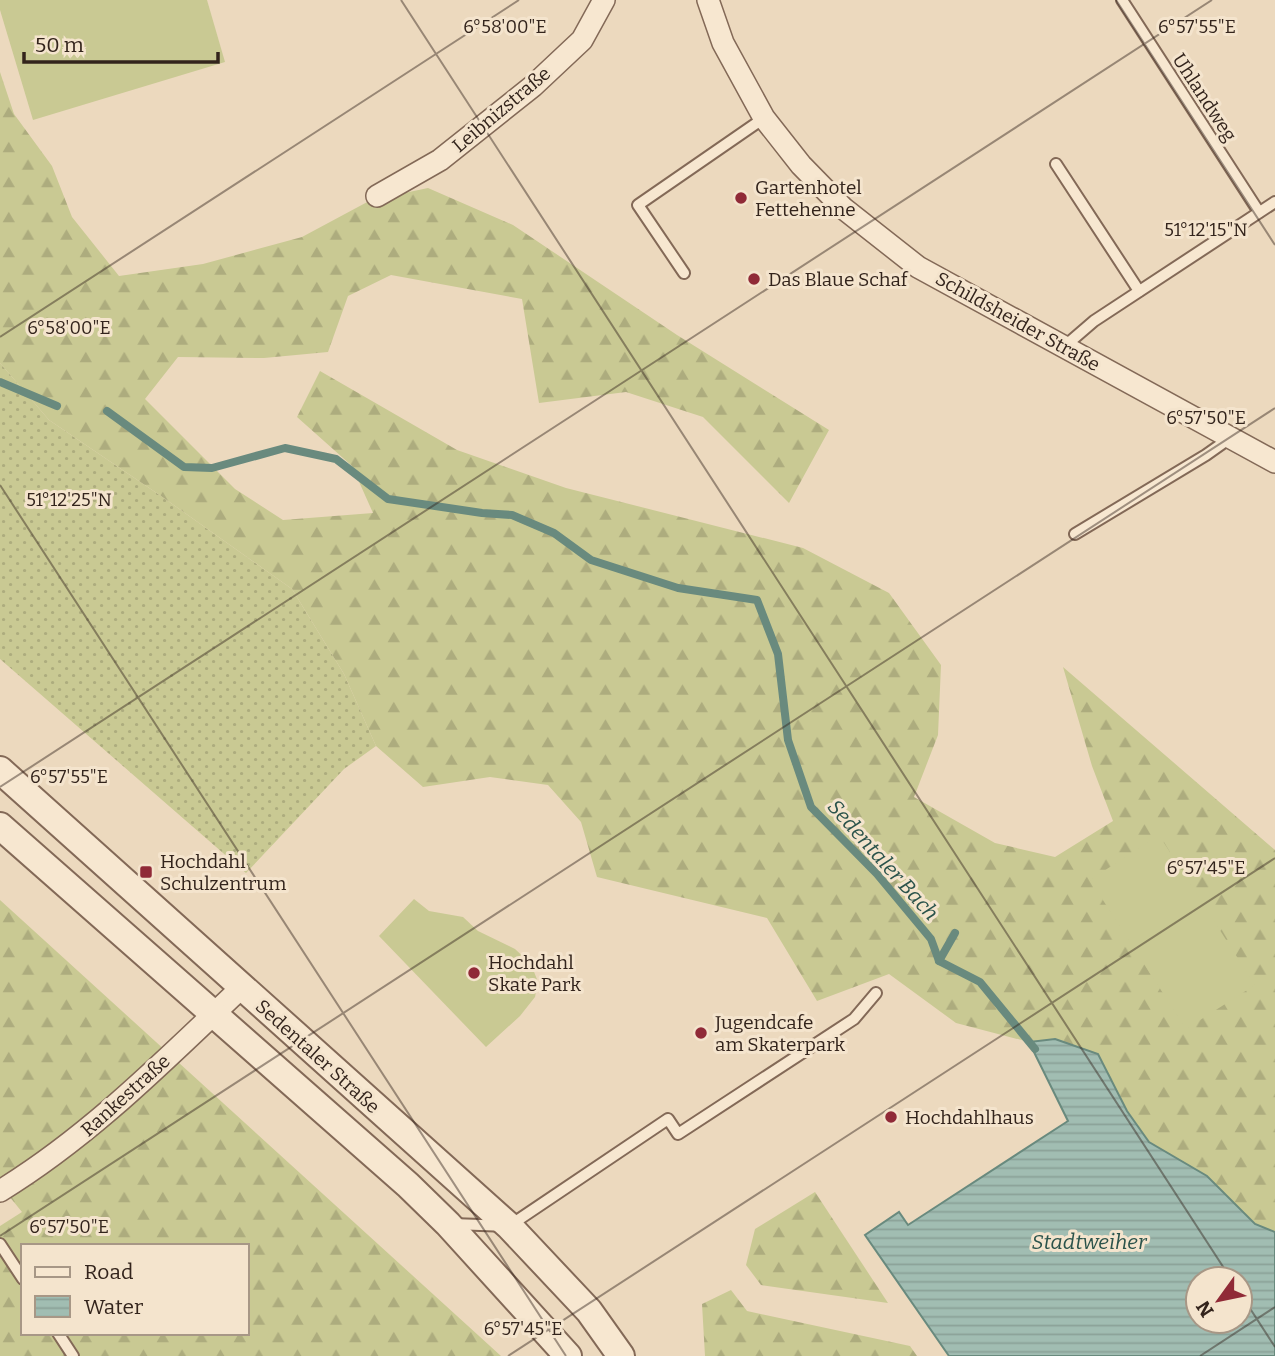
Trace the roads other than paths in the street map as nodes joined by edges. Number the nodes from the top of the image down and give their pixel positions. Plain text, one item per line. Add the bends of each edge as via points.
1 (604, 0) edge
2 (708, 0) edge
3 (1122, 0) edge
4 (764, 118) junction
5 (1056, 164) dead end
6 (377, 196) dead end
7 (1275, 202) edge
8 (1259, 212) junction
9 (684, 273) dead end
10 (1139, 291) junction
11 (1065, 346) junction
12 (1230, 438) junction
13 (1275, 462) edge
14 (1075, 534) dead end
15 (0, 770) edge
16 (0, 826) edge
17 (241, 988) junction
18 (876, 993) dead end
19 (213, 1015) junction
20 (0, 1191) edge
21 (449, 1224) junction
22 (509, 1226) junction
23 (0, 1244) edge
24 (21, 1276) edge
25 (59, 1335) edge
26 (73, 1356) edge
27 (568, 1356) edge
28 (621, 1356) edge

1 - 6 street, Leibnizstraße via 582,40 533,86 440,160
2 - 4 street, Schildsheider Straße via 723,43
3 - 8 lane, Uhlandweg
4 - 9 lane via 638,205
4 - 11 street, Schildsheider Straße via 843,208 918,267
5 - 10 lane
7 - 8 lane
8 - 10 lane
10 - 11 lane
11 - 12 street, Schildsheider Straße
12 - 13 street, Schildsheider Straße
12 - 14 lane
15 - 17 street, Sedentaler Straße
16 - 19 street, Sedentaler Straße
17 - 19 street, Rankestraße
17 - 22 street, Sedentaler Straße
18 - 22 lane via 854,1019 678,1134 668,1119
19 - 20 street, Rankestraße via 86,1131
19 - 21 street, Sedentaler Straße
21 - 22 lane
21 - 27 street, Sedentaler Straße
22 - 28 street, Sedentaler Straße via 589,1311
23 - 24 lane
25 - 26 lane

